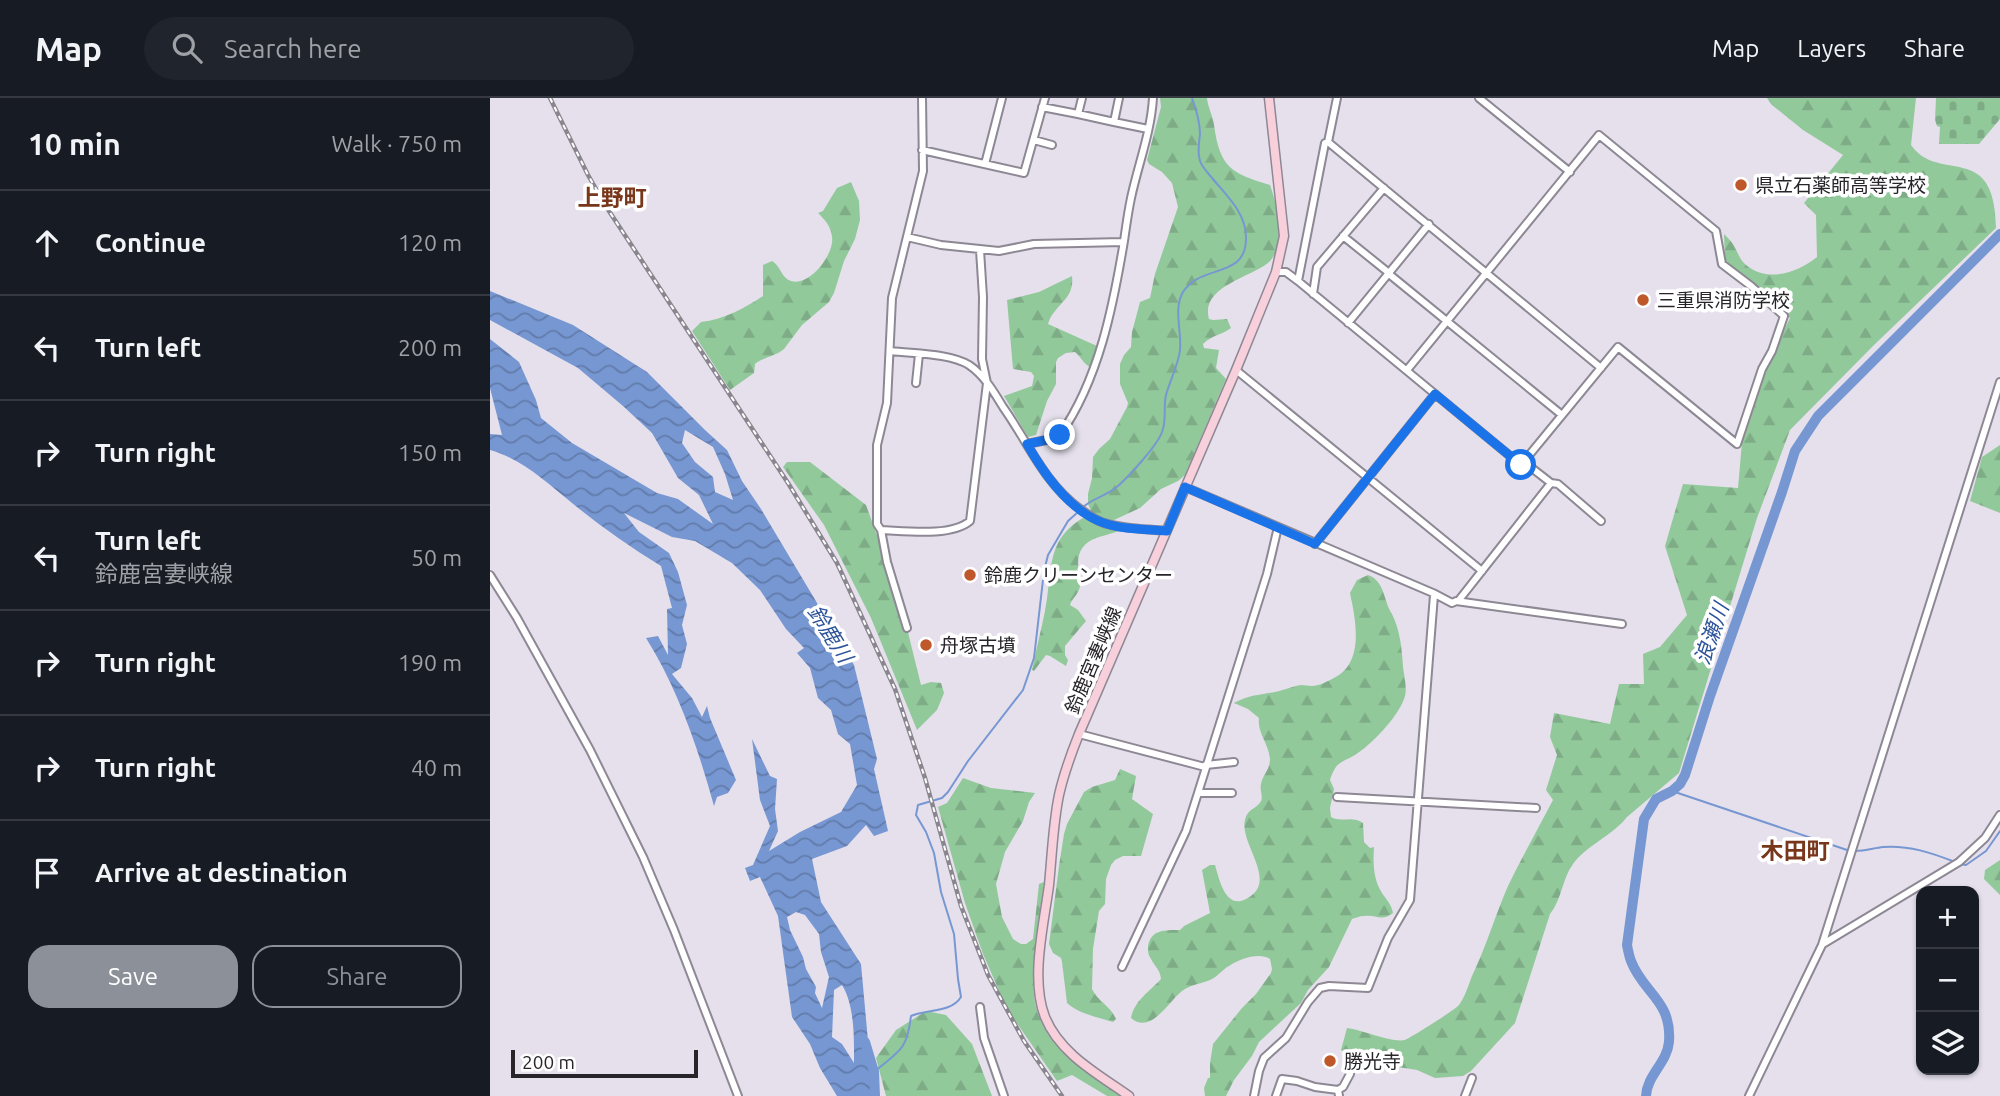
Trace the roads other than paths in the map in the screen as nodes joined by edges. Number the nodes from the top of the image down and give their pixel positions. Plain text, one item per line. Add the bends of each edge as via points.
1 (922, 98) edge
2 (1002, 98) edge
3 (1045, 98) edge
4 (1082, 98) edge
5 (1119, 98) edge
6 (1153, 98) edge
7 (1269, 98) edge
8 (1337, 98) edge
9 (1479, 98) edge
10 (1042, 107) junction
11 (1078, 114) junction
12 (1114, 122) junction
13 (1148, 129) junction
14 (1034, 140) junction
15 (1328, 142) junction
16 (1052, 145) dead end
17 (922, 150) junction
18 (985, 164) junction
19 (1570, 172) junction
20 (1384, 188) junction
21 (1429, 224) junction
22 (1343, 236) junction
23 (907, 237) junction
24 (1124, 242) junction
25 (980, 250) junction
26 (1276, 272) junction
27 (1487, 272) junction
28 (1389, 273) junction
29 (1298, 281) junction
30 (1313, 294) junction
31 (1447, 321) junction
32 (1348, 323) junction
33 (891, 351) junction
34 (919, 354) junction
35 (1601, 368) junction
36 (1236, 370) junction
37 (1407, 370) junction
38 (2000, 382) edge
39 (916, 383) dead end
40 (987, 383) junction
41 (1435, 394) junction
42 (1562, 415) junction
43 (1027, 444) junction
44 (1524, 462) junction
45 (1369, 478) junction
46 (1551, 483) junction
47 (1185, 487) junction
48 (1601, 521) dead end
49 (1278, 527) junction
50 (881, 530) junction
51 (1167, 531) junction
52 (1315, 544) junction
53 (1482, 571) junction
54 (490, 575) edge
55 (1434, 595) junction
56 (1456, 601) junction
57 (1622, 624) dead end
58 (908, 628) dead end
59 (1079, 734) junction
60 (1234, 762) dead end
61 (1206, 766) junction
62 (1198, 793) junction
63 (1232, 793) dead end
64 (1336, 797) dead end
65 (1418, 801) junction
66 (1536, 808) dead end
67 (2000, 815) edge
68 (1822, 945) junction
69 (1122, 967) dead end
70 (980, 1007) dead end
71 (1350, 1074) dead end
72 (1472, 1078) dead end
73 (1338, 1093) edge
74 (738, 1096) edge
75 (1004, 1096) edge
76 (1129, 1096) edge
77 (1254, 1096) edge
78 (1276, 1096) edge
79 (1465, 1096) edge
80 (1749, 1096) edge

1 - 17 street
2 - 18 street
3 - 10 street
4 - 11 street
5 - 12 street
6 - 13 street
7 - 26 main road, 鈴鹿宮妻峡線 via 1284,236
8 - 15 street
9 - 19 street
10 - 11 street
10 - 14 street
11 - 12 street
12 - 13 street
13 - 24 street
14 - 16 street
14 - 18 street via 1024,173
15 - 20 street
15 - 29 street
17 - 18 street
17 - 23 street via 923,171
19 - 27 street
19 - 35 street via 1599,135 1716,231 1722,264 1784,316 1737,444 1618,347
20 - 21 street
20 - 22 street
21 - 27 street
21 - 28 street
22 - 28 street
22 - 30 street via 1317,267
23 - 25 street
23 - 33 street via 892,298
24 - 25 street
24 - 43 street via 1100,349 1084,392 1060,435
25 - 40 street via 982,359
26 - 29 street via 1286,272
26 - 36 main road, 鈴鹿宮妻峡線
27 - 31 street
27 - 35 street
28 - 31 street
28 - 32 street
29 - 30 street
30 - 32 street
31 - 37 street
31 - 42 street
32 - 37 street
33 - 34 street
33 - 50 street via 887,403 877,445 877,524
34 - 39 street
34 - 40 street via 959,360
35 - 42 street
36 - 45 street
36 - 47 main road, 鈴鹿宮妻峡線
37 - 41 street
38 - 68 street
40 - 43 street
40 - 50 street via 970,521 944,532
41 - 44 street via 1521,465
41 - 45 street
42 - 44 street
43 - 51 street via 1041,469 1094,520
44 - 46 street
45 - 52 street
45 - 53 street
46 - 48 street
46 - 53 street
47 - 49 street
47 - 51 main road, 鈴鹿宮妻峡線
49 - 52 street
49 - 61 street
50 - 58 street
51 - 59 main road, 鈴鹿宮妻峡線
52 - 55 street
53 - 56 street
54 - 74 street via 590,750 643,857
55 - 56 street
55 - 65 street
56 - 57 street
59 - 61 street
59 - 76 main road, 鈴鹿宮妻峡線 via 1058,804 1040,999 1062,1045
60 - 61 street
61 - 62 street
62 - 63 street
62 - 69 street via 1186,831
64 - 65 street
65 - 66 street
65 - 77 street via 1410,900 1368,988 1320,988 1286,1038 1264,1058
67 - 68 street via 1985,838 1959,862
68 - 80 street
70 - 75 street via 984,1038
71 - 73 street
72 - 79 street
73 - 78 street via 1282,1079

